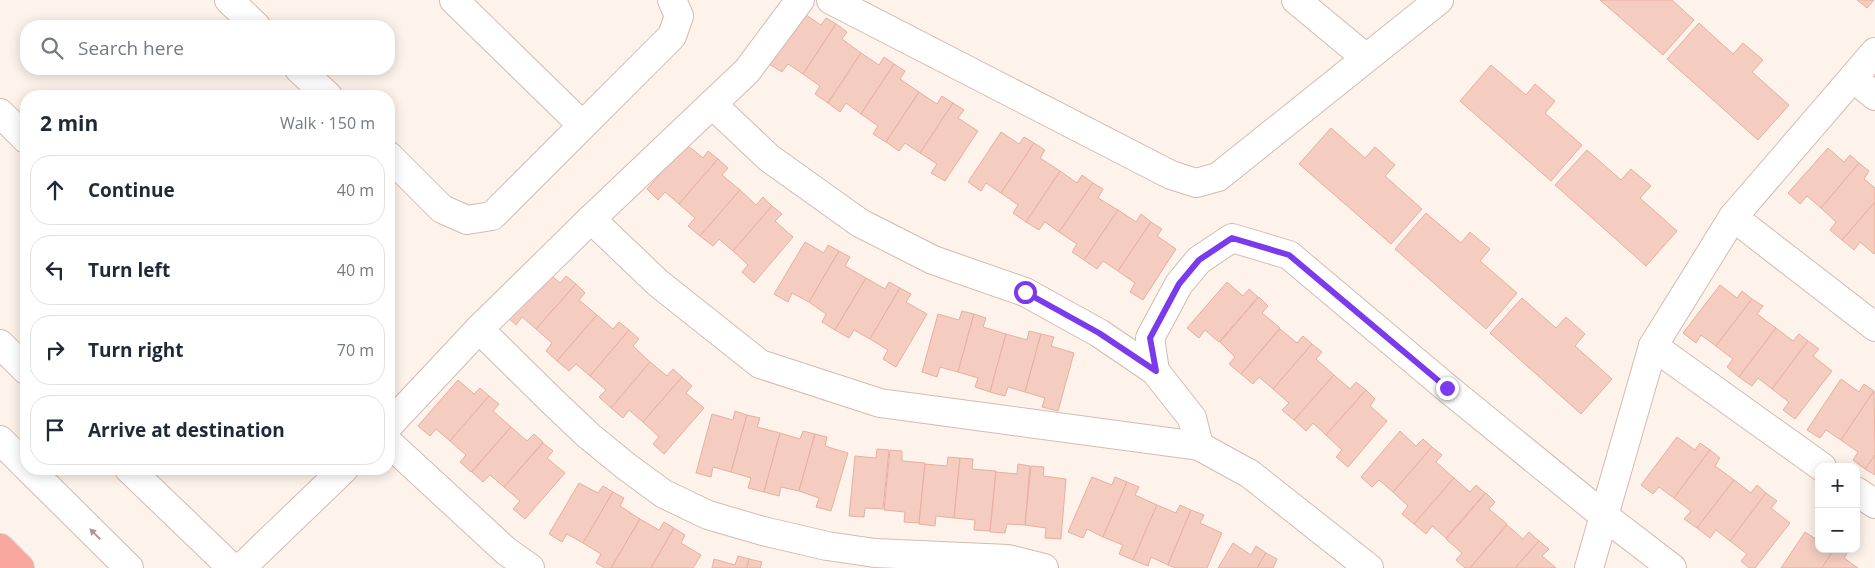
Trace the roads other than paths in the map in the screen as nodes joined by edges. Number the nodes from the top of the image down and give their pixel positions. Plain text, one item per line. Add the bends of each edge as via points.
1 (229, 0) edge
2 (454, 0) edge
3 (672, 0) edge
4 (800, 0) edge
5 (831, 0) edge
6 (1296, 0) edge
7 (1438, 0) edge
8 (250, 20) edge
9 (1875, 52) edge
10 (1366, 58) junction
11 (306, 75) edge
12 (1853, 78) junction
13 (322, 90) edge
14 (1875, 96) edge
15 (712, 104) junction
16 (0, 113) edge
17 (582, 125) junction
18 (20, 133) edge
19 (395, 162) edge
20 (1732, 217) junction
21 (591, 220) junction
22 (1875, 328) edge
23 (479, 329) junction
24 (0, 344) edge
25 (1653, 346) junction
26 (20, 364) edge
27 (1156, 371) junction
28 (395, 419) edge
29 (0, 440) edge
30 (1199, 446) junction
31 (395, 449) edge
32 (20, 459) edge
33 (1816, 463) edge
34 (36, 475) edge
35 (135, 475) edge
36 (338, 475) edge
37 (1860, 494) edge
38 (1875, 504) edge
39 (1603, 515) junction
40 (0, 548) edge
41 (20, 568) edge
42 (129, 568) edge
43 (232, 568) edge
44 (241, 568) edge
45 (530, 568) edge
46 (1044, 568) edge
47 (1369, 568) edge
48 (1589, 568) edge
49 (1672, 568) edge

1 - 8 street
2 - 17 street
3 - 17 street via 679,16 672,36
4 - 15 street via 747,71
5 - 10 street via 1170,175 1196,183 1218,177
6 - 10 street
7 - 10 street
9 - 12 street
11 - 13 street
12 - 14 street
12 - 20 street
15 - 21 street
15 - 27 street via 769,158 860,223 932,260 1025,292 1099,333
16 - 18 street
17 - 19 street via 492,216 467,220 442,208
20 - 22 street
20 - 25 street
21 - 23 street
21 - 30 street via 658,283 760,364 880,404
23 - 28 street
23 - 46 street via 627,467 664,494 708,515 827,546 875,553 1008,559
24 - 26 street
25 - 33 street
25 - 39 street
27 - 30 street via 1192,418
27 - 39 street via 1150,338 1179,284 1199,260 1232,238 1289,255
29 - 32 street
30 - 47 street via 1250,474
31 - 45 street via 506,551
42 -> 34 street
35 - 43 street
36 - 44 street
37 - 38 street
39 - 48 street
39 - 49 street
40 - 41 highway

